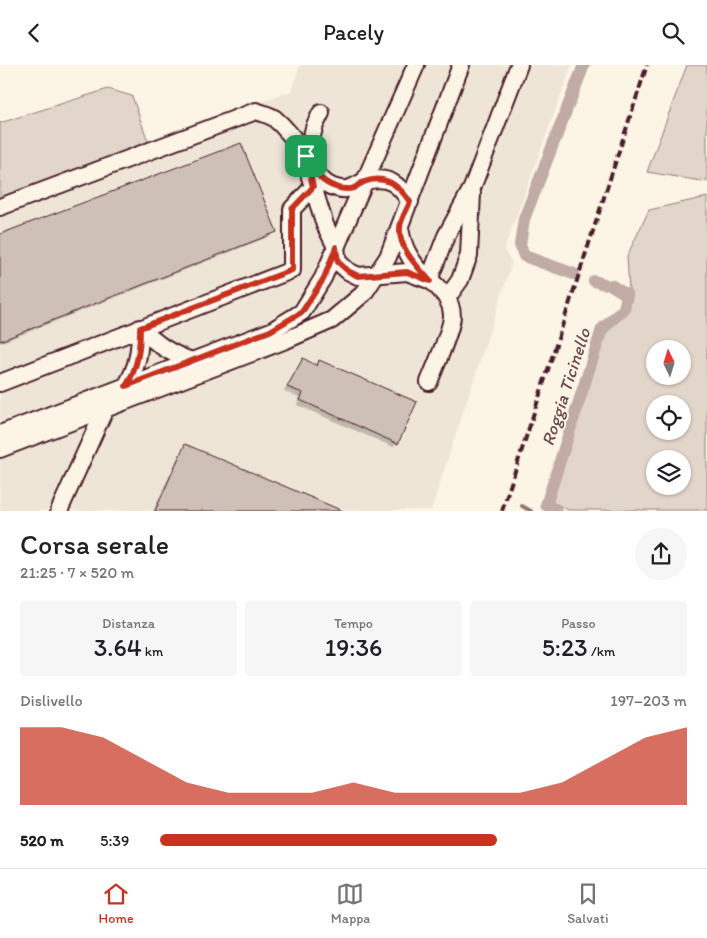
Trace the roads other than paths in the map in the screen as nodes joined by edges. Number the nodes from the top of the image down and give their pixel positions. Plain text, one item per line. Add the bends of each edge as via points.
1 (416, 65) edge
2 (461, 65) edge
3 (519, 65) edge
4 (321, 113) dead end
5 (306, 156) junction
6 (364, 181) junction
7 (313, 187) junction
8 (472, 187) junction
9 (410, 202) junction
10 (0, 207) edge
11 (400, 228) junction
12 (336, 247) junction
13 (376, 276) junction
14 (430, 281) junction
15 (447, 297) junction
16 (140, 328) junction
17 (192, 361) junction
18 (429, 382) dead end
19 (0, 383) edge
20 (126, 386) junction
21 (105, 409) junction
22 (0, 434) edge
23 (0, 449) edge
24 (59, 511) edge

1 - 6 lane
2 - 9 lane
3 - 8 lane
4 - 5 lane
5 - 6 lane via 318,176 333,187 353,188
5 - 7 lane
5 - 10 lane via 273,118 256,111
6 - 9 lane via 380,179 393,182
6 - 12 lane
7 - 12 lane
7 - 16 lane via 292,209 292,270
8 - 14 lane via 446,235
8 - 15 lane via 469,255 460,279
9 - 11 lane
11 - 13 lane
11 - 14 lane via 408,254
12 - 13 lane via 338,262 348,271 358,276
12 - 17 lane via 324,278 302,312 270,331
13 - 14 lane via 407,272
13 - 21 lane via 364,293 332,320
14 - 15 lane
15 - 18 lane via 451,305 451,322
16 - 17 lane via 172,354
16 - 19 lane
16 - 20 lane via 137,363
17 - 20 lane
20 - 22 lane
21 - 23 lane
21 - 24 lane

